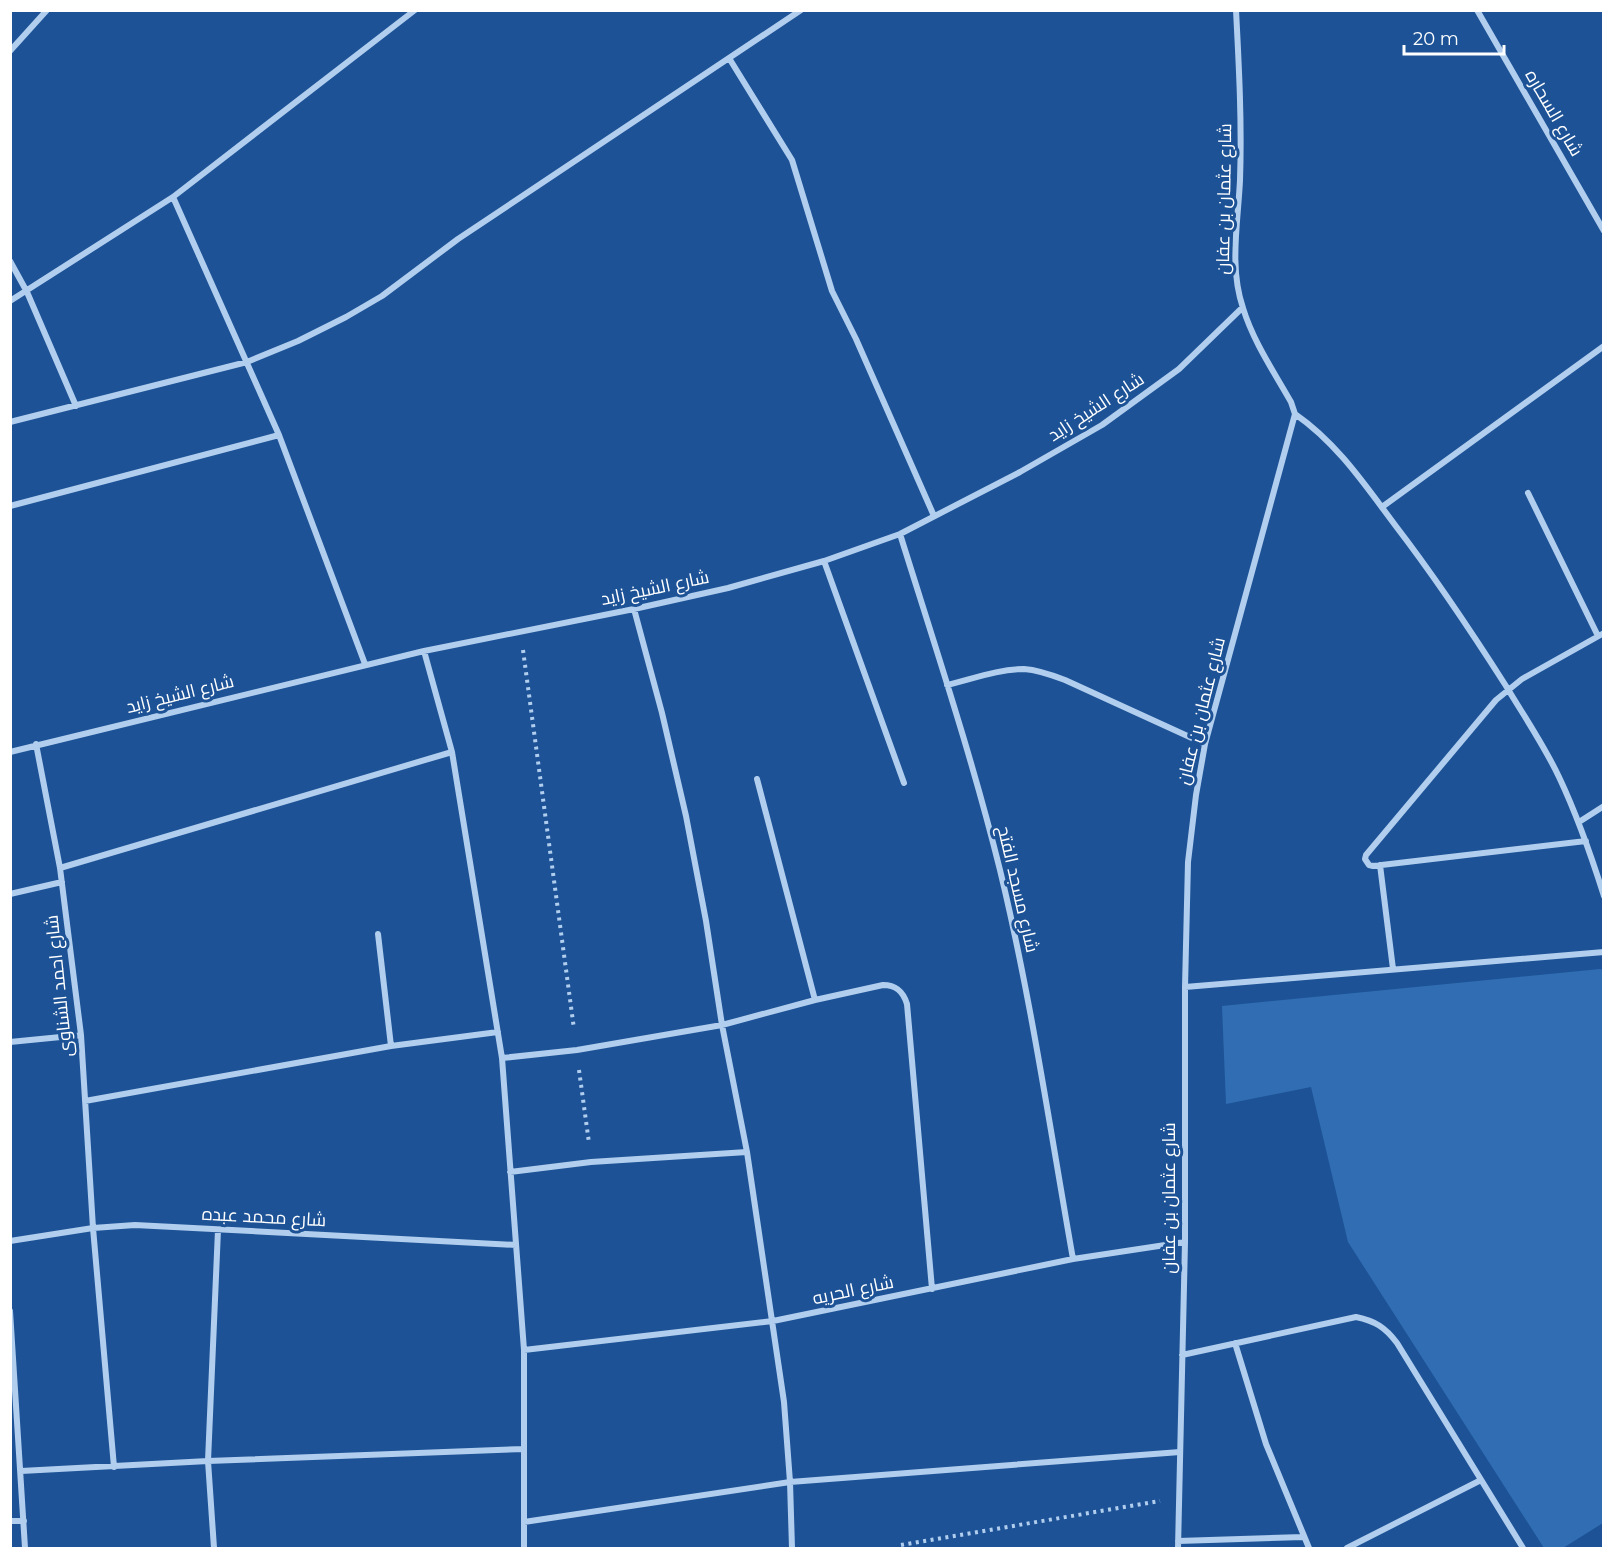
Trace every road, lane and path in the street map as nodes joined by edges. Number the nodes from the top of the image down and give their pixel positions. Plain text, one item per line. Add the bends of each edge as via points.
1 (47, 10) edge
2 (415, 10) edge
3 (801, 10) edge
4 (1236, 10) edge
5 (1477, 10) edge
6 (10, 51) edge
7 (729, 58) junction
8 (173, 197) junction
9 (1604, 231) edge
10 (10, 261) edge
11 (27, 292) junction
12 (10, 301) edge
13 (1242, 308) junction
14 (1604, 346) edge
15 (247, 362) junction
16 (76, 406) junction
17 (1295, 414) junction
18 (10, 422) edge
19 (279, 435) junction
20 (1528, 493) dead end
21 (10, 506) edge
22 (1382, 507) junction
23 (934, 516) junction
24 (900, 534) junction
25 (824, 561) junction
26 (634, 609) junction
27 (521, 632) junction
28 (1601, 635) edge
29 (424, 651) junction
30 (365, 664) junction
31 (947, 685) junction
32 (1507, 689) junction
33 (36, 744) junction
34 (1205, 744) junction
35 (10, 752) edge
36 (452, 752) junction
37 (757, 779) dead end
38 (904, 783) dead end
39 (1604, 806) edge
40 (1579, 822) junction
41 (1586, 841) junction
42 (1380, 865) junction
43 (60, 868) junction
44 (62, 882) junction
45 (10, 894) edge
46 (1604, 896) edge
47 (378, 934) dead end
48 (1604, 952) edge
49 (1393, 969) junction
50 (1185, 987) junction
51 (815, 1000) junction
52 (722, 1025) junction
53 (498, 1032) junction
54 (81, 1035) junction
55 (10, 1042) edge
56 (391, 1046) junction
57 (577, 1050) junction
58 (502, 1058) junction
59 (85, 1101) junction
60 (747, 1152) junction
61 (591, 1162) junction
62 (510, 1172) junction
63 (93, 1228) junction
64 (219, 1230) junction
65 (10, 1240) edge
66 (1185, 1242) junction
67 (516, 1245) junction
68 (1073, 1259) junction
69 (932, 1289) junction
70 (10, 1311) edge
71 (773, 1321) junction
72 (1235, 1343) junction
73 (524, 1350) junction
74 (1182, 1354) junction
75 (524, 1449) junction
76 (1180, 1452) junction
77 (208, 1461) junction
78 (114, 1467) junction
79 (21, 1471) junction
80 (1481, 1480) junction
81 (790, 1482) junction
82 (1179, 1498) junction
83 (10, 1521) edge
84 (24, 1521) junction
85 (524, 1522) junction
86 (1303, 1537) junction
87 (901, 1545) dead end
88 (1178, 1545) edge
89 (25, 1548) edge
90 (214, 1548) edge
91 (525, 1548) edge
92 (792, 1548) edge
93 (1309, 1548) edge
94 (1347, 1548) edge
95 (1523, 1548) edge

1 - 6 street
2 - 8 street
3 - 7 street
4 - 13 street, شارع عثمان بن عفان via 1240,128 1235,264
5 - 9 street, شارع السحاره
7 - 15 street via 458,238 382,296 298,341
7 - 23 street via 792,160 832,291
8 - 11 street
8 - 15 street
10 - 11 street
11 - 12 street
11 - 16 street
13 - 17 street, شارع عثمان بن عفان
13 - 23 street, شارع الشيخ زايد via 1179,369 1102,425
14 - 22 street
15 - 16 street
15 - 19 street
16 - 18 street
17 - 22 street via 1332,444
17 - 34 street, شارع عثمان بن عفان
19 - 21 street
19 - 30 street
20 - 28 street
22 - 32 street via 1469,627
23 - 24 street, شارع الشيخ زايد
24 - 25 street, شارع الشيخ زايد
24 - 31 street, شارع مسجد الفتح
25 - 26 street, شارع الشيخ زايد
25 - 38 street
26 - 27 street, شارع الشيخ زايد
26 - 52 street via 686,816
27 - 29 street, شارع الشيخ زايد
27 - 57 path
28 - 32 street
29 - 30 street, شارع الشيخ زايد
29 - 36 street
30 - 33 street, شارع الشيخ زايد
31 - 34 street via 1003,671 1025,669 1045,673
31 - 68 street, شارع مسجد الفتح via 997,858 1021,966
32 - 40 street via 1554,767
32 - 42 street via 1366,855 1369,865
33 - 35 street, شارع الشيخ زايد
33 - 43 street, شارع احمد الشناوى
34 - 50 street, شارع عثمان بن عفان via 1188,862
36 - 43 street
36 - 53 street
37 - 51 street
39 - 40 street
40 - 41 street
41 - 42 street
41 - 46 street
42 - 49 street
43 - 44 street, شارع احمد الشناوى
44 - 45 street
44 - 54 street, شارع احمد الشناوى
47 - 56 street
48 - 49 street
49 - 50 street
50 - 66 street, شارع عثمان بن عفان
51 - 52 street
51 - 69 street via 883,985 899,989 904,996
52 - 57 street
52 - 60 street
53 - 56 street
53 - 58 street
54 - 55 street
54 - 59 street, شارع احمد الشناوى
56 - 59 street
57 - 58 street
57 - 61 path
58 - 62 street
59 - 63 street, شارع احمد الشناوى
60 - 61 street
60 - 71 street
61 - 62 street
62 - 67 street
63 - 64 street, شارع محمد عبده via 135,1225
63 - 65 street, شارع محمد عبده
63 - 78 street, شارع احمد الشناوى
64 - 67 street, شارع محمد عبده
64 - 77 street
66 - 68 street, شارع الحريه
66 - 74 street, شارع عثمان بن عفان
67 - 73 street
68 - 69 street, شارع الحريه
69 - 71 street, شارع الحريه
70 - 79 street
71 - 73 street, شارع الحريه
71 - 81 street
72 - 74 street
72 - 80 street via 1356,1317 1373,1321 1387,1329 1397,1343
72 - 86 street via 1266,1444
73 - 75 street
74 - 76 street, شارع عثمان بن عفان
75 - 77 street
75 - 85 street
76 - 81 street
76 - 82 street, شارع عثمان بن عفان
77 - 78 street
77 - 90 street
78 - 79 street
79 - 84 street
80 - 94 street
80 - 95 street
81 - 85 street
81 - 92 street
82 - 87 path
82 - 88 street, شارع عثمان بن عفان
83 - 84 street
84 - 89 street
85 - 91 street
86 - 88 street
86 - 93 street

